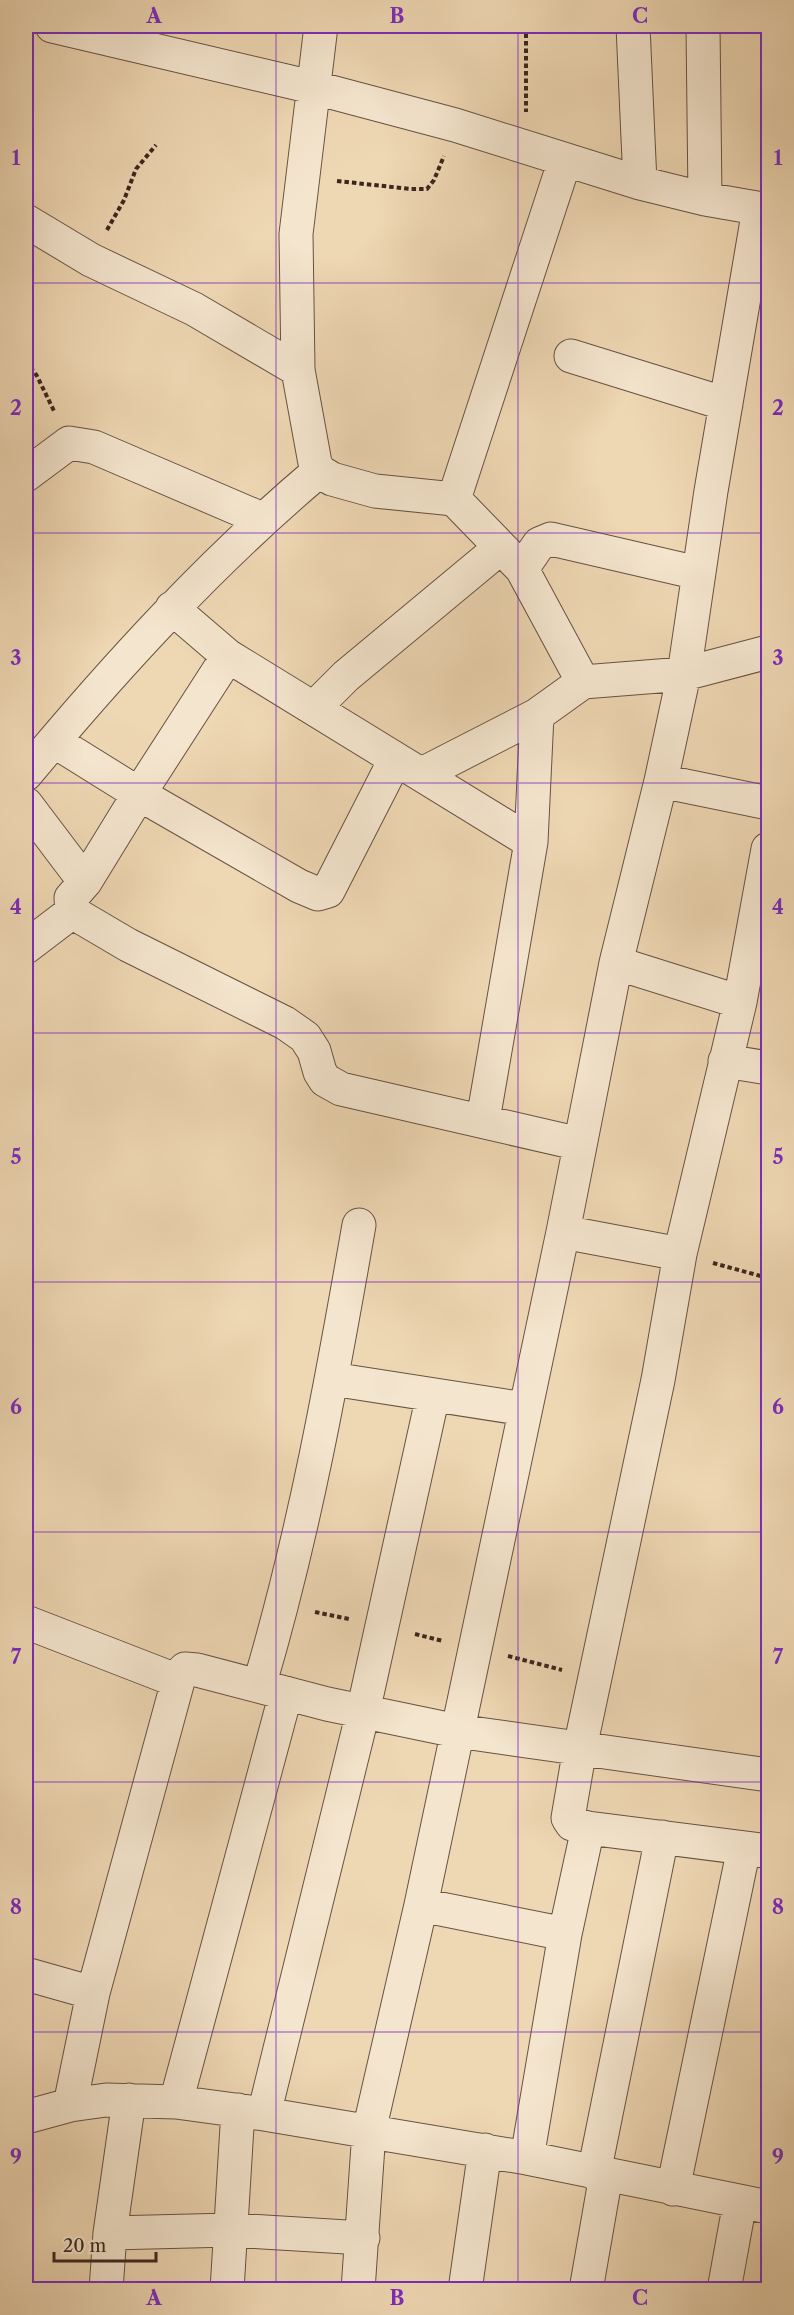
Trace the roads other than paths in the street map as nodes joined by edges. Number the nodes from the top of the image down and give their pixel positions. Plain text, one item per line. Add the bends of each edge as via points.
1 (52, 26) edge
2 (321, 26) edge
3 (633, 26) edge
4 (704, 26) edge
5 (312, 87) junction
6 (565, 160) junction
7 (640, 183) junction
8 (705, 199) junction
9 (764, 209) edge
10 (26, 220) edge
11 (571, 356) dead end
12 (298, 370) junction
13 (726, 404) junction
14 (319, 471) junction
15 (26, 476) edge
16 (454, 499) junction
17 (262, 519) junction
18 (511, 558) junction
19 (698, 573) junction
20 (172, 609) junction
21 (768, 652) edge
22 (228, 656) junction
23 (684, 674) junction
24 (583, 682) junction
25 (314, 708) junction
26 (537, 715) junction
27 (54, 741) junction
28 (408, 767) junction
29 (26, 774) edge
30 (661, 781) junction
31 (139, 794) junction
32 (768, 803) edge
33 (26, 804) edge
34 (531, 842) junction
35 (768, 849) edge
36 (85, 882) junction
37 (72, 912) junction
38 (761, 926) edge
39 (26, 947) edge
40 (616, 963) junction
41 (740, 1002) junction
42 (725, 1061) junction
43 (768, 1068) edge
44 (483, 1120) junction
45 (580, 1144) junction
46 (358, 1225) dead end
47 (562, 1232) junction
48 (680, 1254) junction
49 (332, 1379) junction
50 (433, 1395) junction
51 (525, 1409) junction
52 (26, 1622) edge
53 (178, 1681) junction
54 (273, 1690) junction
55 (363, 1712) junction
56 (457, 1731) junction
57 (580, 1748) junction
58 (768, 1774) edge
59 (588, 1828) junction
60 (662, 1837) junction
61 (756, 1850) edge
62 (421, 1905) junction
63 (565, 1935) junction
64 (26, 1974) edge
65 (93, 1993) junction
66 (129, 2100) junction
67 (176, 2102) junction
68 (70, 2105) junction
69 (251, 2112) junction
70 (26, 2117) edge
71 (369, 2131) junction
72 (485, 2150) junction
73 (527, 2158) junction
74 (600, 2174) junction
75 (673, 2189) junction
76 (754, 2205) edge
77 (231, 2230) junction
78 (110, 2233) junction
79 (363, 2238) junction
80 (106, 2289) edge
81 (227, 2289) edge
82 (358, 2289) edge
83 (465, 2289) edge
84 (586, 2289) edge
85 (724, 2289) edge

1 - 5 street
2 - 5 street
3 - 7 street
4 - 8 street
5 - 6 street via 455,124
5 - 12 street via 296,234
6 - 7 street
6 - 16 street
7 - 8 street
8 - 9 street
9 - 13 street
10 - 12 street via 91,260 194,309
11 - 13 street
12 - 14 street via 310,443
13 - 19 street
14 - 16 street via 332,479 375,491
14 - 17 street
15 - 17 street via 69,443 94,447
16 - 18 street
17 - 20 street
18 - 19 street via 551,539
18 - 24 street
18 - 25 street via 346,676
19 - 23 street
20 - 22 street
20 - 27 street
21 - 23 street
22 - 25 street
22 - 31 street
23 - 24 street
23 - 30 street
24 - 26 street
25 - 28 street
26 - 28 street
26 - 34 street
27 - 29 street
27 - 31 street
28 - 31 street via 328,891 318,894
28 - 34 street
30 - 32 street
30 - 40 street
31 - 36 street
33 - 36 street
34 - 44 street
35 - 38 street
36 - 37 street via 71,898
37 - 39 street
37 - 44 street via 128,945 285,1023 305,1037 325,1080 341,1089
38 - 41 street
40 - 41 street
40 - 45 street
41 - 42 street
42 - 43 street
42 - 48 street
44 - 45 street
45 - 47 street
46 - 49 street
47 - 48 street
47 - 51 street
48 - 57 street via 658,1380
49 - 50 street
49 - 54 street via 284,1605
50 - 51 street
50 - 55 street
51 - 56 street
52 - 53 street
53 - 54 street via 185,1669 198,1670
53 - 65 street
54 - 55 street
54 - 67 street
55 - 56 street
55 - 69 street
56 - 57 street
56 - 62 street
57 - 58 street
57 - 59 street via 568,1818 572,1824
59 - 60 street
59 - 63 street
60 - 61 street
60 - 74 street
61 - 75 street
62 - 63 street
62 - 71 street
63 - 73 street
64 - 65 street
65 - 68 street
66 - 67 street
66 - 68 street
66 - 78 street
67 - 69 street
68 - 70 street
69 - 71 street
69 - 77 street
71 - 72 street
71 - 79 street
72 - 73 street
72 - 83 street
73 - 74 street
74 - 75 street
74 - 84 street
75 - 76 street
76 - 85 street
77 - 78 street
77 - 79 street
77 - 81 street
78 - 80 street
79 - 82 street

